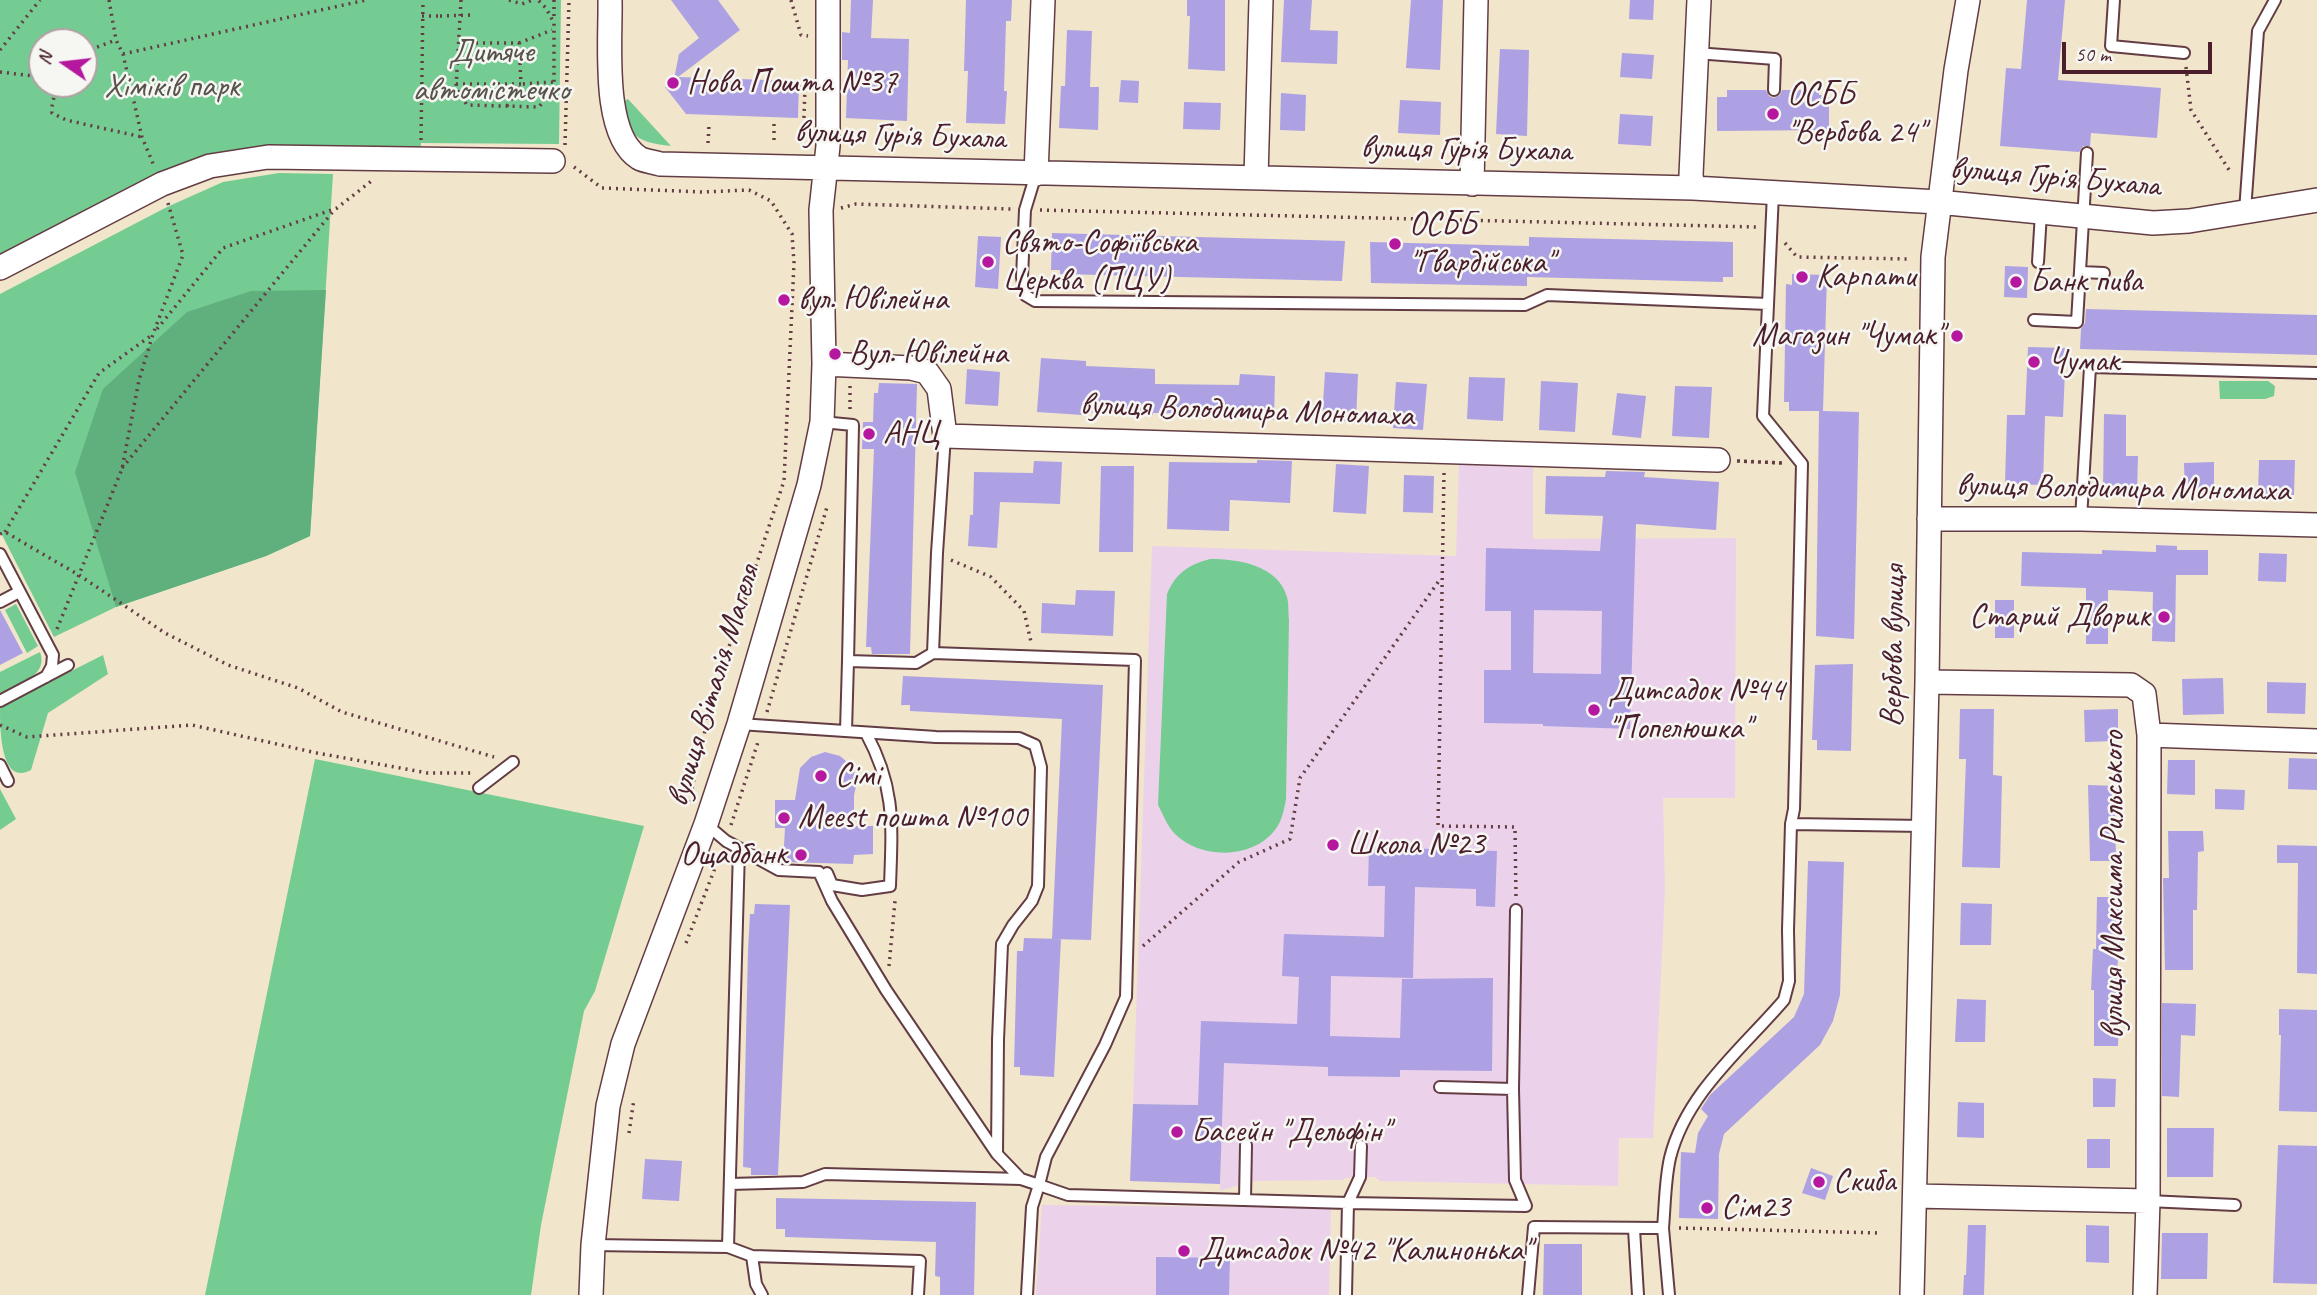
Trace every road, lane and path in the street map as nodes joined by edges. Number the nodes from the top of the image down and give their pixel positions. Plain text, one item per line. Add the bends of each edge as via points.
1 (40, 0) edge
2 (109, 0) edge
3 (366, 0) edge
4 (422, 0) edge
5 (461, 0) edge
6 (509, 0) edge
7 (532, 0) edge
8 (538, 0) edge
9 (554, 0) edge
10 (569, 0) edge
11 (610, 0) edge
12 (792, 0) edge
13 (828, 0) edge
14 (1043, 0) edge
15 (1261, 0) edge
16 (1476, 0) edge
17 (1699, 0) edge
18 (1968, 0) edge
19 (2114, 0) edge
20 (2275, 0) edge
21 (473, 15) dead end
22 (422, 16) junction
23 (554, 23) junction
24 (827, 39) junction
25 (116, 40) junction
26 (459, 43) junction
27 (519, 43) junction
28 (98, 47) edge
29 (0, 50) edge
30 (1696, 53) junction
31 (2184, 53) joint
32 (124, 54) junction
33 (0, 72) edge
34 (28, 75) edge
35 (554, 82) junction
36 (456, 83) junction
37 (521, 84) junction
38 (799, 86) dead end
39 (1774, 90) dead end
40 (54, 98) edge
41 (507, 106) junction
42 (774, 124) dead end
43 (709, 125) dead end
44 (142, 137) junction
45 (774, 142) dead end
46 (421, 143) dead end
47 (708, 143) dead end
48 (803, 145) dead end
49 (2087, 153) dead end
50 (561, 156) junction
51 (401, 159) junction
52 (826, 167) junction
53 (1036, 174) junction
54 (2234, 177) dead end
55 (1256, 178) junction
56 (162, 184) junction
57 (1472, 184) junction
58 (1693, 188) junction
59 (1773, 193) junction
60 (2317, 200) edge
61 (1938, 202) junction
62 (337, 208) junction
63 (1025, 210) junction
64 (830, 212) dead end
65 (2245, 212) junction
66 (2041, 213) junction
67 (2084, 216) junction
68 (1771, 227) junction
69 (1933, 257) junction
70 (2038, 262) dead end
71 (0, 268) edge
72 (2081, 272) junction
73 (2104, 274) dead end
74 (1768, 304) junction
75 (2034, 320) dead end
76 (153, 334) junction
77 (824, 364) junction
78 (850, 365) junction
79 (2317, 373) edge
80 (850, 415) dead end
81 (822, 422) junction
82 (945, 436) junction
83 (1445, 450) junction
84 (1726, 460) junction
85 (1802, 464) junction
86 (122, 469) junction
87 (1929, 519) junction
88 (2081, 519) junction
89 (2317, 525) edge
90 (2, 533) edge
91 (937, 553) junction
92 (0, 554) edge
93 (79, 575) junction
94 (1442, 577) junction
95 (19, 592) junction
96 (0, 602) edge
97 (933, 653) junction
98 (52, 655) junction
99 (1035, 657) junction
100 (848, 661) junction
101 (68, 665) dead end
102 (47, 677) junction
103 (1927, 682) junction
104 (0, 701) edge
105 (739, 724) junction
106 (0, 725) edge
107 (846, 731) junction
108 (866, 733) junction
109 (2149, 735) junction
110 (2317, 741) edge
111 (513, 762) joint
112 (0, 765) edge
113 (477, 773) dead end
114 (8, 781) dead end
115 (479, 788) dead end
116 (689, 803) dead end
117 (706, 824) junction
118 (1791, 824) junction
119 (1924, 826) junction
120 (739, 849) junction
121 (819, 872) junction
122 (890, 886) junction
123 (1516, 911) joint
124 (1127, 960) junction
125 (886, 990) junction
126 (1440, 1087) dead end
127 (1513, 1089) junction
128 (1246, 1145) dead end
129 (1362, 1146) dead end
130 (997, 1154) junction
131 (1021, 1179) junction
132 (730, 1184) junction
133 (1039, 1185) junction
134 (1915, 1196) junction
135 (1245, 1200) junction
136 (2148, 1201) junction
137 (1348, 1203) junction
138 (2235, 1205) dead end
139 (1663, 1228) junction
140 (1633, 1229) junction
141 (1880, 1233) dead end
142 (593, 1245) junction
143 (728, 1247) junction
144 (752, 1256) junction
145 (591, 1295) edge
146 (762, 1295) edge
147 (918, 1295) edge
148 (1027, 1295) edge
149 (1346, 1295) edge
150 (1528, 1295) edge
151 (1638, 1295) edge
152 (1669, 1295) edge
153 (1912, 1295) edge
154 (2145, 1295) edge

1 - 29 path
2 - 25 path
3 - 32 path
4 - 22 path
5 - 26 path
6 - 7 path via 522,4
8 - 23 path
9 - 23 path
10 - 50 path
11 - 52 street, вулиця Гурія Бухала via 612,113 621,138 639,158 660,164
12 - 24 path via 801,35
13 - 24 street, вулиця Віталія Магеля
14 - 53 street
15 - 55 street
16 - 57 street
17 - 30 street
18 - 61 street, Вербова вулиця
19 - 31 lane via 2111,46
20 - 65 lane via 2258,31
21 - 22 path, bridge
22 - 46 path
23 - 27 path via 552,32
23 - 35 path
24 - 52 street, вулиця Віталія Магеля
25 - 28 path
25 - 32 path
26 - 27 path
26 - 36 path
27 - 37 path
30 - 39 lane via 1775,59
30 - 58 street
31 - 54 path via 2190,110
32 - 44 path
33 - 34 path
35 - 37 path
35 - 41 path via 539,107
36 - 37 path
36 - 41 path via 467,105
37 - 41 path
38 - 48 path via 805,87
40 - 44 path via 52,113 66,120
42 - 45 path
43 - 47 path
44 - 56 path
49 - 67 lane
50 - 51 street
50 - 116 path via 602,188 749,190 771,201 792,234 784,481 713,695
51 - 56 street via 268,158 210,166
51 - 62 path
52 - 53 street, вулиця Гурія Бухала
52 - 77 street, вулиця Віталія Магеля via 821,210
53 - 55 street, вулиця Гурія Бухала
53 - 63 lane
55 - 57 street, вулиця Гурія Бухала
56 - 71 street
56 - 76 path via 183,255
57 - 58 street, вулиця Гурія Бухала
58 - 59 street, вулиця Гурія Бухала
59 - 61 street, вулиця Гурія Бухала
59 - 68 lane
60 - 65 street, вулиця Гурія Бухала
61 - 66 street, вулиця Гурія Бухала
61 - 69 street, Вербова вулиця
62 - 76 path via 223,248
62 - 86 path
63 - 64 path via 856,204
63 - 68 path
63 - 74 lane via 1022,277 1025,295 1035,301 1525,305 1547,295
65 - 67 street, вулиця Гурія Бухала via 2153,223
66 - 67 street, вулиця Гурія Бухала
66 - 70 lane
67 - 72 lane
68 - 69 path via 1797,257
68 - 74 lane
69 - 87 street, Вербова вулиця
72 - 73 lane
72 - 75 lane via 2077,322
74 - 85 lane via 1763,416
76 - 86 path
76 - 90 path via 99,373
77 - 78 street
77 - 81 street, вулиця Віталія Магеля
78 - 80 path
78 - 82 street via 927,372 939,389
79 - 88 lane via 2090,367
81 - 100 lane via 853,425
81 - 105 street, вулиця Віталія Магеля via 809,485
82 - 83 street, вулиця Володимира Мономаха
82 - 91 lane
83 - 84 street, вулиця Володимира Мономаха
83 - 94 path
84 - 85 path
84 - 85 path
85 - 118 lane
86 - 93 path
87 - 88 street, вулиця Володимира Мономаха
87 - 103 street, Вербова вулиця
88 - 89 street, вулиця Володимира Мономаха
90 - 93 path
91 - 97 lane
91 - 99 path via 991,577 1024,611
92 - 95 lane
93 - 98 path via 54,637
93 - 111 path via 165,632 228,665 298,688 342,712
94 - 123 path via 1438,826 1515,827
94 - 124 path via 1300,778 1290,839 1239,862
95 - 96 lane
95 - 98 lane
97 - 99 lane
97 - 100 lane via 916,663
98 - 102 lane
99 - 124 lane via 1135,660
100 - 107 lane
101 - 102 lane
102 - 104 lane
103 - 109 street, вулиця Максима Рильського via 2131,685 2144,694
103 - 119 street, Вербова вулиця
105 - 107 lane
105 - 117 street, вулиця Віталія Магеля
106 - 113 path via 27,737 192,725 428,773
107 - 108 lane
108 - 122 lane via 880,758 892,812
108 - 130 lane via 1019,737 1034,745 1041,767 1038,886 1002,944
109 - 110 street
109 - 136 street, вулиця Максима Рильського
111 - 115 lane
112 - 114 lane
117 - 120 lane
117 - 142 street, вулиця Віталія Магеля via 623,1044 608,1106
118 - 119 lane
118 - 139 lane via 1789,981 1784,1000 1701,1094 1684,1122 1670,1158
119 - 134 street, Вербова вулиця
120 - 121 lane via 779,870
120 - 132 lane
121 - 122 lane via 826,870 832,885 862,890
121 - 125 lane
122 - 125 path via 895,894
123 - 127 lane
124 - 133 lane via 1126,997 1046,1157
125 - 130 lane
126 - 127 lane
127 - 137 lane via 1515,1180 1526,1206
128 - 135 lane
129 - 137 lane via 1360,1177
130 - 131 lane
131 - 132 lane via 825,1174 803,1182
131 - 133 lane
132 - 143 lane
133 - 135 lane via 1068,1195
133 - 148 lane via 1032,1207
134 - 136 street
134 - 153 street, Вербова вулиця
135 - 137 lane
136 - 138 lane
136 - 154 street, вулиця Максима Рильського
137 - 149 lane
139 - 140 lane
139 - 141 path
139 - 152 lane
140 - 150 lane via 1534,1227
140 - 151 lane
142 - 143 lane
142 - 145 street, вулиця Віталія Магеля
143 - 144 lane
144 - 146 lane
144 - 147 lane via 920,1261

